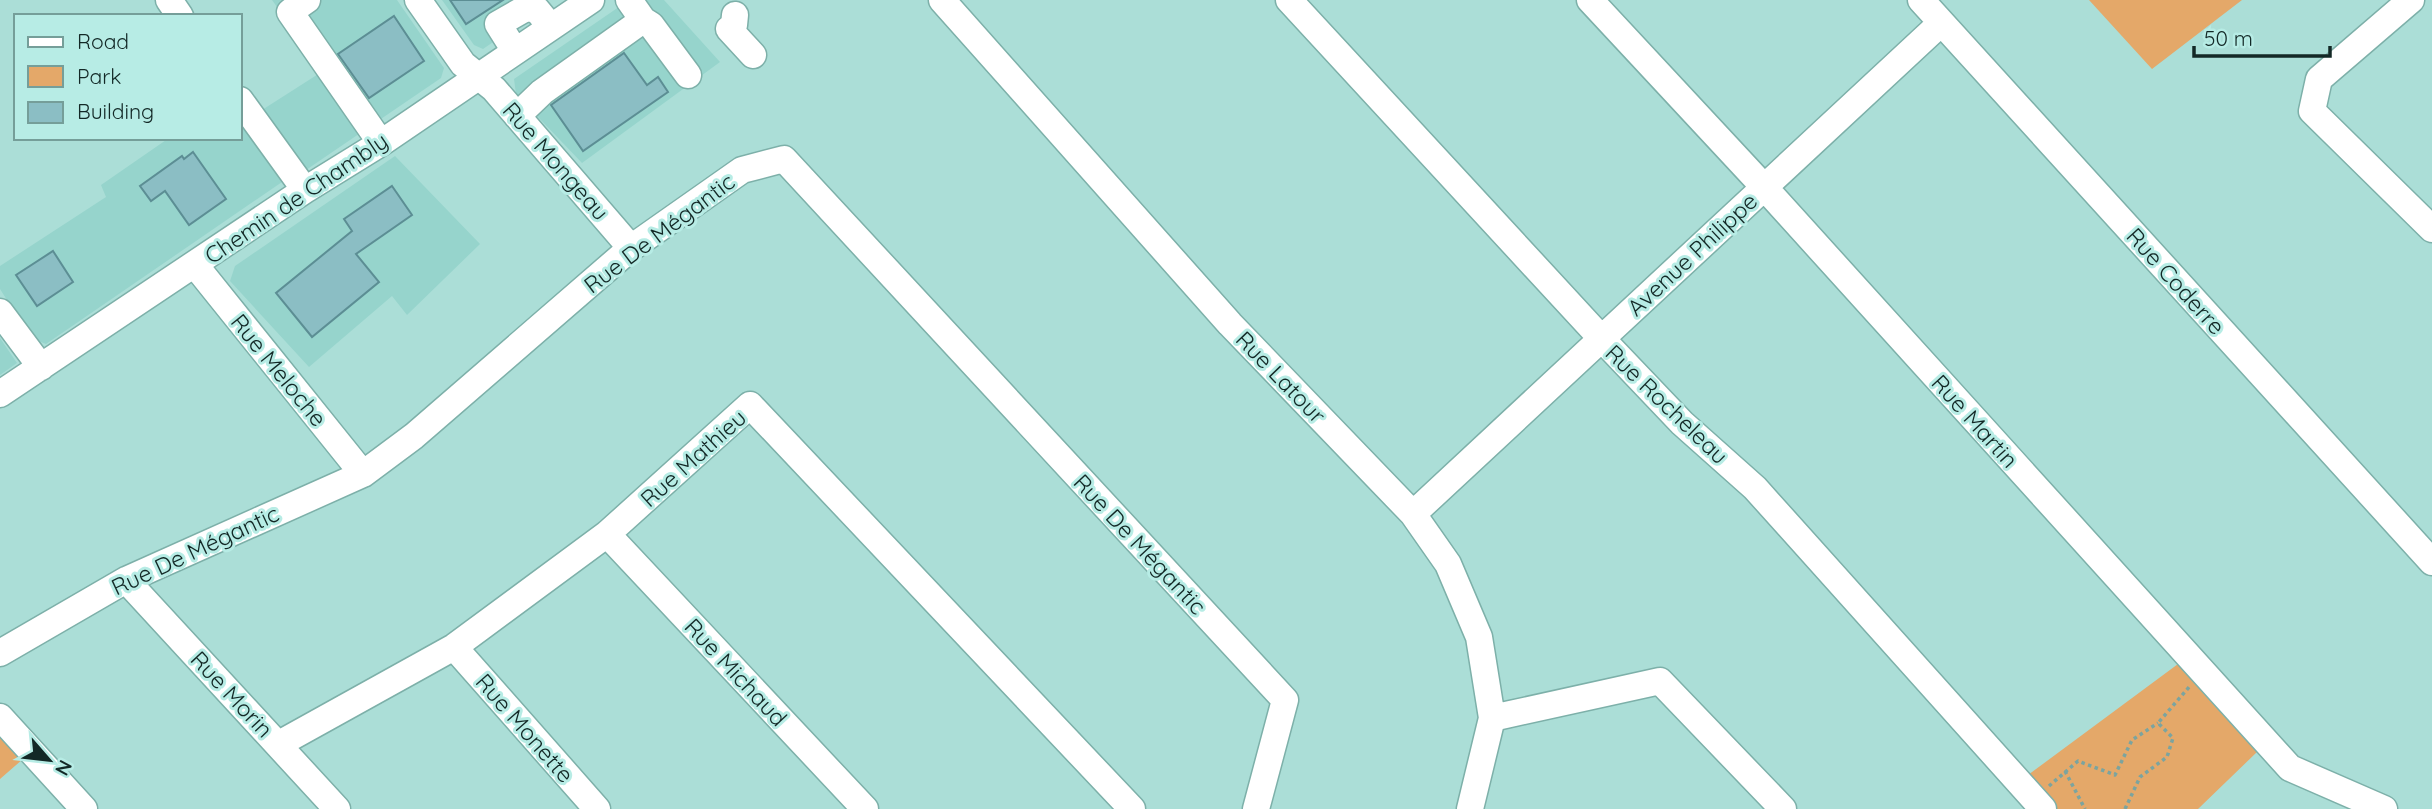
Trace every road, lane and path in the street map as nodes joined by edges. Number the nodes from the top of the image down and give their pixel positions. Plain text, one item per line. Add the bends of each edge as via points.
1 (307, 0) edge
2 (942, 0) edge
3 (1289, 0) edge
4 (1590, 0) edge
5 (1920, 0) edge
6 (2411, 0) edge
7 (430, 4) edge
8 (576, 4) edge
9 (636, 10) edge
10 (734, 12) edge
11 (1941, 23) junction
12 (753, 55) dead end
13 (688, 75) dead end
14 (478, 76) junction
15 (242, 103) edge
16 (517, 116) junction
17 (381, 143) junction
18 (1764, 187) junction
19 (305, 190) junction
20 (2432, 229) edge
21 (631, 248) junction
22 (195, 265) junction
23 (0, 312) edge
24 (1601, 338) junction
25 (41, 367) junction
26 (0, 394) edge
27 (363, 474) junction
28 (1413, 514) junction
29 (607, 534) junction
30 (2432, 562) edge
31 (126, 580) junction
32 (454, 647) junction
33 (0, 653) edge
34 (2194, 681) dead end
35 (0, 717) edge
36 (1492, 718) junction
37 (2158, 723) junction
38 (279, 744) junction
39 (2066, 771) junction
40 (2046, 798) edge
41 (84, 809) edge
42 (337, 809) edge
43 (597, 809) edge
44 (865, 809) edge
45 (1132, 809) edge
46 (1256, 809) edge
47 (1470, 809) edge
48 (1783, 809) edge
49 (2085, 809) edge
50 (2125, 809) edge
51 (2384, 809) edge

1 - 17 street via 290,12
2 - 28 street, Rue Latour via 1230,324
3 - 24 street, Rue Rocheleau
4 - 18 street, Rue Martin
5 - 11 street, Rue Coderre
6 - 20 street via 2319,79 2312,111
7 - 14 street, Rue Mongeau via 463,64
8 - 14 street, Chemin de Chambly via 551,27
9 - 13 street
9 - 16 street
10 - 12 street via 734,25 729,29
11 - 18 street, Avenue Philippe
11 - 30 street, Rue Coderre
14 - 16 street, Rue Mongeau
14 - 17 street, Chemin de Chambly
15 - 19 street
16 - 21 street, Rue Mongeau
17 - 19 street, Chemin de Chambly
18 - 24 street, Avenue Philippe
18 - 51 street, Rue Martin via 2290,768
19 - 22 street, Chemin de Chambly
21 - 27 street, Rue De Mégantic via 414,436
21 - 46 street, Rue De Mégantic via 741,170 784,159 1285,701
22 - 25 street, Chemin de Chambly
22 - 27 street, Rue Meloche
23 - 25 street
24 - 28 street, Avenue Philippe
24 - 40 street, Rue Rocheleau via 1682,423 1755,488
25 - 26 street, Chemin de Chambly
27 - 31 street, Rue De Mégantic
28 - 36 street, Rue Latour via 1448,564 1479,637
29 - 32 street, Rue Mathieu
29 - 44 street, Rue Michaud
29 - 45 street, Rue Mathieu via 750,405
31 - 33 street, Rue De Mégantic
31 - 38 street, Rue Morin
32 - 38 street, Rue Mathieu
32 - 43 street, Rue Monette
34 - 37 path
35 - 41 street
36 - 47 street, Rue Latour
36 - 48 street via 1660,681
37 - 39 path via 2132,740 2116,775 2078,761
37 - 50 path via 2173,738 2167,757 2140,777
38 - 42 street, Rue Morin
39 - 40 path
39 - 49 path

